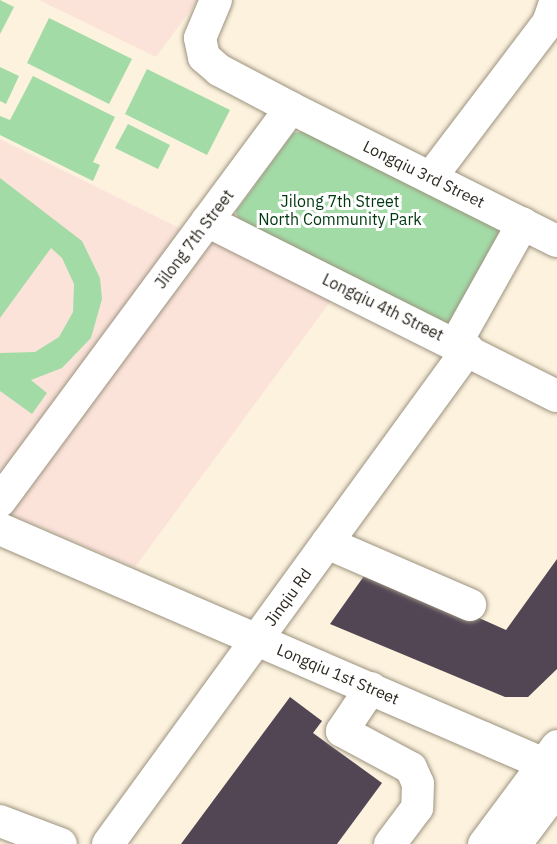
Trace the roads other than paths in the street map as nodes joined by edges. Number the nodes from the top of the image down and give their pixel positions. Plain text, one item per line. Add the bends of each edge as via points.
1 (216, 0) edge
2 (556, 0) edge
3 (291, 108) junction
4 (431, 177) junction
5 (207, 221) junction
6 (523, 223) junction
7 (557, 241) edge
8 (462, 346) junction
9 (557, 396) edge
10 (0, 501) edge
11 (0, 529) edge
12 (327, 543) junction
13 (470, 605) dead end
14 (257, 640) junction
15 (371, 688) junction
16 (552, 766) edge
17 (0, 821) edge
18 (61, 844) edge
19 (108, 844) edge
20 (390, 844) edge
21 (484, 844) edge
22 (514, 844) edge

1 - 3 street via 202,27 204,57 219,70
2 - 4 street via 548,23
3 - 4 street, Longqiu 3rd Street
3 - 5 street, Jilong 7th Street
4 - 6 street, Longqiu 3rd Street
5 - 8 street, Longqiu 4th Street
5 - 10 street, Jilong 7th Street
6 - 7 street, Longqiu 3rd Street
6 - 8 street, Jinqiu Rd
8 - 9 street, Longqiu 4th Street
8 - 12 street, Jinqiu Rd
11 - 14 street, Longqiu 1st Street
12 - 13 street
12 - 14 street, Jinqiu Rd
14 - 15 street, Longqiu 1st Street
14 - 19 street, Jinqiu Rd
15 - 16 street, Longqiu 1st Street
15 - 20 street via 342,731 411,768 418,784 417,808
16 - 21 main road
16 - 22 main road
17 - 18 street

